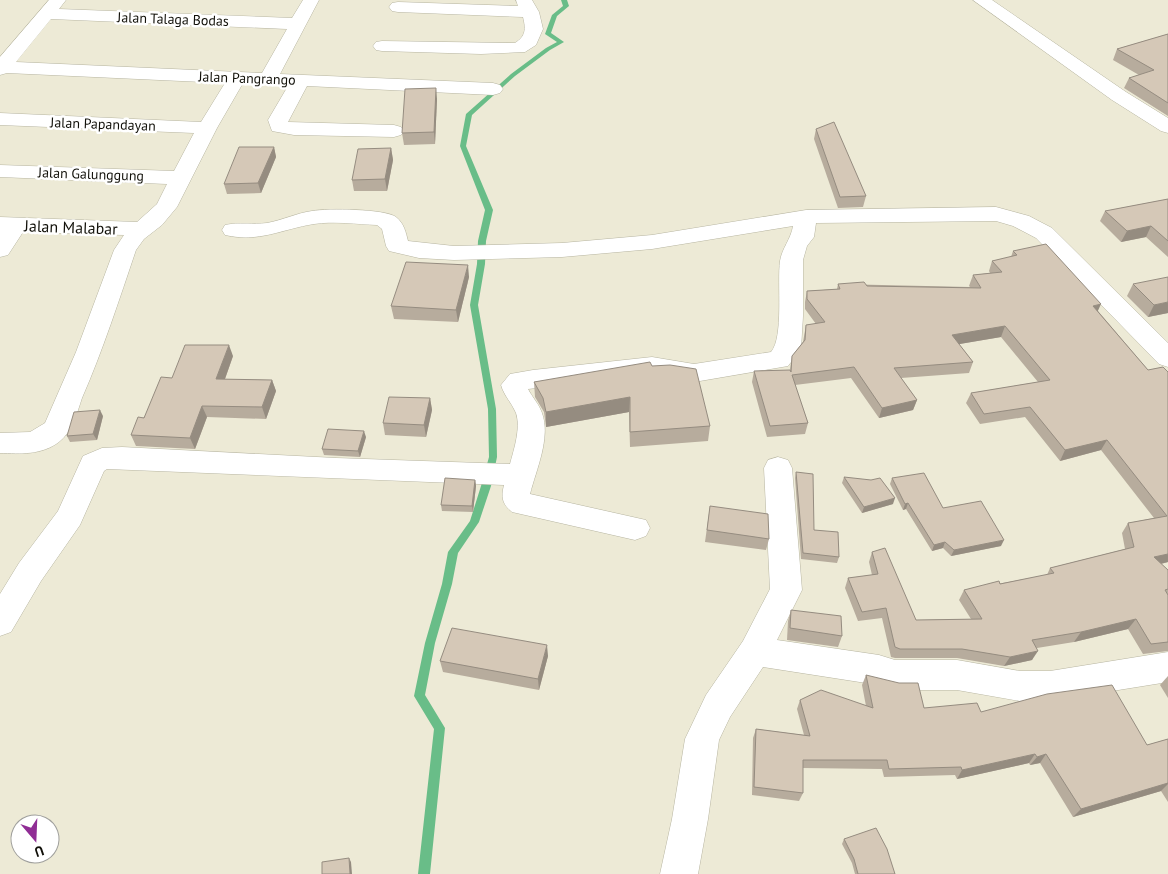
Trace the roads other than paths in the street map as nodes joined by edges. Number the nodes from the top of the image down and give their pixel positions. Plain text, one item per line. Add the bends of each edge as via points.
1 (981, 0) edge
2 (399, 4) edge
3 (53, 6) edge
4 (527, 6) edge
5 (305, 12) edge
6 (374, 64) junction
7 (0, 68) edge
8 (237, 78) junction
9 (268, 79) junction
10 (301, 80) junction
11 (493, 89) dead end
12 (0, 119) edge
13 (1168, 127) edge
14 (207, 128) junction
15 (394, 131) dead end
16 (0, 171) edge
17 (181, 178) junction
18 (806, 217) junction
19 (8, 225) edge
20 (141, 229) junction
21 (233, 230) dead end
22 (0, 250) edge
23 (1168, 358) edge
24 (0, 443) edge
25 (778, 468) dead end
26 (521, 475) junction
27 (636, 528) dead end
28 (0, 622) edge
29 (754, 651) junction
30 (1168, 667) edge
31 (680, 874) edge

1 - 13 street
2 - 4 street
2 - 6 street
3 - 5 street, Jalan Talaga Bodas via 184,14
3 - 7 street
4 - 6 street via 533,36 519,48 481,49
5 - 9 street
6 - 10 street, Jalan Pangrango
6 - 11 street, Jalan Pangrango
7 - 8 street, Jalan Pangrango
8 - 9 street, Jalan Pangrango
8 - 14 street
9 - 10 street, Jalan Pangrango
10 - 15 street via 278,120 279,127
12 - 14 street, Jalan Papandayan
14 - 17 street
16 - 17 street, Jalan Galunggung
17 - 20 street via 161,214
18 - 21 street via 652,242 562,250 454,253 397,246 395,228 380,218 314,217 267,230
18 - 23 street via 978,214 1020,220 1044,233
18 - 26 street via 803,236 793,250 792,311 788,349 783,357 694,373 652,366 519,381 514,387 529,413 531,426
19 - 20 street, Jalan Malabar
19 - 22 street
20 - 24 street via 126,250 99,326 56,429 37,442
25 - 29 street via 786,590
26 - 27 street via 516,494 518,502
26 - 28 street via 102,459 93,464 65,526 30,572
29 - 30 street via 896,675 957,675 1020,686 1050,686
29 - 31 street via 718,706 702,739

